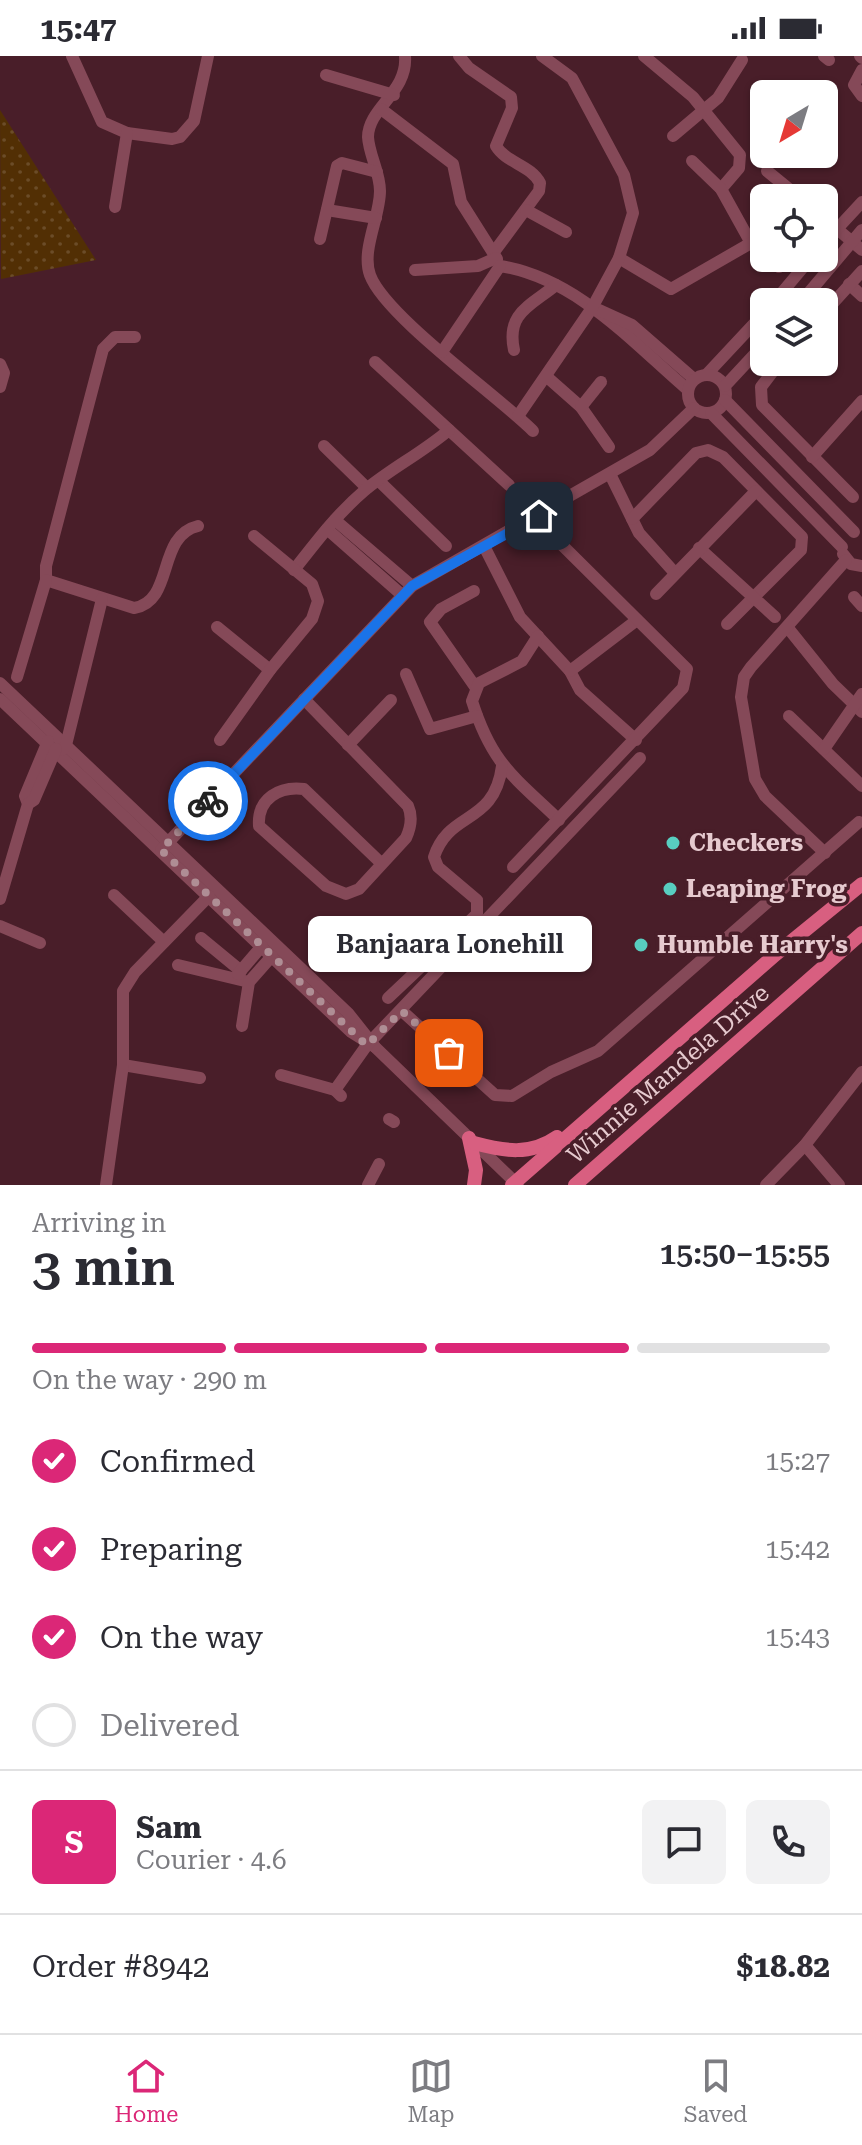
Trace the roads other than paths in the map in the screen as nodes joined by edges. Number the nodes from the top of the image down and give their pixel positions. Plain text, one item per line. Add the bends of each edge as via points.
1 (72, 56) edge
2 (208, 56) edge
3 (405, 56) edge
4 (459, 56) edge
5 (542, 56) edge
6 (653, 59) edge
7 (742, 60) dead end
8 (862, 70) edge
9 (326, 75) dead end
10 (394, 95) junction
11 (862, 96) edge
12 (381, 109) junction
13 (704, 109) junction
14 (127, 133) junction
15 (673, 136) dead end
16 (692, 161) dead end
17 (767, 171) dead end
18 (377, 172) junction
19 (783, 184) edge
20 (721, 189) junction
21 (862, 202) edge
22 (115, 207) dead end
23 (327, 210) junction
24 (526, 210) junction
25 (376, 218) junction
26 (838, 227) edge
27 (862, 230) edge
28 (838, 231) edge
29 (566, 232) dead end
30 (320, 239) dead end
31 (750, 241) edge
32 (750, 244) edge
33 (857, 246) edge
34 (619, 258) junction
35 (497, 259) junction
36 (415, 270) dead end
37 (862, 271) edge
38 (799, 272) edge
39 (849, 284) junction
40 (556, 285) junction
41 (786, 288) edge
42 (815, 288) edge
43 (862, 296) edge
44 (838, 297) edge
45 (592, 308) junction
46 (750, 327) edge
47 (135, 337) dead end
48 (514, 350) dead end
49 (442, 352) junction
50 (750, 359) edge
51 (375, 362) dead end
52 (0, 364) edge
53 (769, 376) edge
54 (547, 377) junction
55 (696, 381) junction
56 (601, 382) dead end
57 (725, 386) junction
58 (0, 387) edge
59 (725, 400) junction
60 (862, 401) edge
61 (581, 407) junction
62 (694, 408) junction
63 (711, 413) junction
64 (518, 416) junction
65 (449, 430) junction
66 (533, 431) dead end
67 (324, 446) dead end
68 (609, 447) dead end
69 (812, 457) junction
70 (610, 474) junction
71 (379, 481) junction
72 (509, 485) dead end
73 (367, 488) junction
74 (756, 491) junction
75 (853, 497) dead end
76 (632, 519) junction
77 (331, 524) junction
78 (198, 526) dead end
79 (858, 532) edge
80 (254, 536) dead end
81 (562, 545) dead end
82 (446, 546) dead end
83 (484, 546) junction
84 (699, 548) junction
85 (844, 554) junction
86 (862, 566) edge
87 (294, 570) junction
88 (674, 572) junction
89 (46, 580) junction
90 (407, 590) junction
91 (474, 591) dead end
92 (656, 594) dead end
93 (753, 596) junction
94 (102, 599) junction
95 (775, 617) dead end
96 (637, 620) junction
97 (727, 624) dead end
98 (217, 627) dead end
99 (788, 628) junction
100 (538, 636) junction
101 (270, 670) junction
102 (570, 671) junction
103 (406, 674) dead end
104 (17, 677) dead end
105 (0, 683) edge
106 (476, 688) junction
107 (0, 699) edge
108 (304, 699) junction
109 (391, 700) dead end
110 (859, 703) edge
111 (477, 716) junction
112 (789, 716) dead end
113 (220, 740) dead end
114 (636, 740) junction
115 (348, 745) junction
116 (57, 747) junction
117 (824, 749) junction
118 (640, 758) dead end
119 (502, 766) junction
120 (519, 782) junction
121 (862, 786) edge
122 (499, 790) junction
123 (559, 820) junction
124 (859, 822) dead end
125 (165, 846) junction
126 (825, 853) junction
127 (382, 864) junction
128 (513, 867) dead end
129 (862, 884) edge
130 (114, 895) dead end
131 (209, 896) junction
132 (0, 899) edge
133 (385, 925) dead end
134 (0, 926) edge
135 (862, 933) edge
136 (201, 938) dead end
137 (164, 942) junction
138 (40, 943) dead end
139 (267, 951) junction
140 (425, 962) junction
141 (178, 965) dead end
142 (238, 974) junction
143 (249, 982) junction
144 (388, 998) dead end
145 (402, 1011) junction
146 (242, 1026) dead end
147 (371, 1044) junction
148 (123, 1065) junction
149 (862, 1072) edge
150 (281, 1075) dead end
151 (200, 1078) dead end
152 (590, 1114) junction
153 (633, 1137) junction
154 (472, 1140) junction
155 (805, 1145) junction
156 (379, 1164) dead end
157 (515, 1184) edge
158 (106, 1185) edge
159 (368, 1185) edge
160 (474, 1185) edge
161 (575, 1185) edge
162 (592, 1185) edge
163 (766, 1185) edge
164 (839, 1185) edge

1 - 14 street via 102,122
2 - 14 street via 187,132 172,139
3 - 10 street
4 - 24 street via 511,97 512,108 496,146 540,180
5 - 34 street via 572,78 624,175 633,213
6 - 13 street
7 - 13 street via 732,80
8 - 11 street via 854,85
9 - 10 street
10 - 12 street
12 - 18 street via 368,137
12 - 35 street via 453,164 461,202
13 - 15 street
13 - 20 street via 740,155 739,168
14 - 22 street
16 - 20 street
17 - 19 street
18 - 23 street via 338,164
18 - 25 street
20 - 31 street
21 - 26 street
23 - 25 street
23 - 30 street
24 - 29 street
24 - 35 street
25 - 49 street via 369,262 374,283
27 - 33 street
28 - 33 street
32 - 34 street via 671,289
33 - 42 street
34 - 45 street
35 - 36 street via 478,266
35 - 40 street
35 - 49 street
37 - 39 street
38 - 41 street
39 - 43 street
39 - 44 street
40 - 45 street
40 - 48 street via 513,322
45 - 54 street
45 - 55 street
46 - 55 street
47 - 89 street via 115,337 103,349
49 - 64 street
50 - 57 street
51 - 65 street
52 - 58 street
53 - 69 street via 761,387 765,410
54 - 61 street
54 - 64 street
55 - 57 street via 718,377
55 - 62 street
56 - 61 street
57 - 59 street
59 - 63 street
59 - 79 street
60 - 69 street
61 - 68 street
62 - 63 street
62 - 70 street via 664,439
63 - 85 street
64 - 66 street
65 - 71 street
65 - 72 street
67 - 73 street
69 - 75 street
70 - 76 street
70 - 83 street
71 - 73 street
71 - 82 street
73 - 77 street
74 - 76 street via 723,457 700,451
74 - 84 street
74 - 93 street via 804,545
76 - 88 street
77 - 87 street
77 - 90 street
78 - 94 street via 176,538 151,601 134,608
79 - 85 street via 845,539
80 - 87 street
81 - 96 street
83 - 90 street
83 - 100 street via 520,617
84 - 88 street
84 - 93 street
85 - 86 street
85 - 99 street
87 - 101 street via 312,584 317,607
88 - 92 street
89 - 94 street
89 - 104 street
90 - 108 street
91 - 106 street via 441,609 430,622
93 - 95 street
93 - 97 street
94 - 116 street
96 - 102 street
96 - 114 street via 688,675 683,688
98 - 101 street
99 - 110 street
99 - 126 street via 744,677 741,697 751,765 759,788
100 - 102 street
100 - 106 street via 522,661
101 - 113 street
102 - 114 street via 580,690
103 - 111 street via 430,729
105 - 116 street
106 - 111 street via 472,701
107 - 116 street
108 - 115 street
108 - 125 street
109 - 115 street
110 - 117 street
111 - 119 street
112 - 117 street
114 - 123 street
115 - 127 street via 412,814 406,838
116 - 125 street
116 - 132 street via 28,804
117 - 121 street
118 - 145 street
119 - 120 street
119 - 122 street
120 - 122 street
120 - 123 street
122 - 140 street via 454,827 435,853 438,867 479,907
123 - 128 street
124 - 126 street
125 - 131 street
125 - 147 street via 348,1013
126 - 145 street via 598,1051 512,1096 495,1095
127 - 127 street via 356,891 340,893 263,830 260,813 275,791 304,789
129 - 152 main road, Winnie Mandela Drive
130 - 137 street
131 - 137 street
131 - 139 street
133 - 140 street
134 - 138 street
135 - 153 main road, Winnie Mandela Drive
136 - 142 street
137 - 148 street via 123,991
139 - 142 street
139 - 143 street
139 - 147 street
140 - 144 street
141 - 142 street
142 - 143 street
143 - 146 street
145 - 147 street
147 - 150 street via 338,1093
147 - 154 street
148 - 151 street
148 - 158 street
149 - 155 street
152 - 154 main road via 549,1143 530,1149 513,1152
152 - 157 main road, Winnie Mandela Drive
153 - 161 main road, Winnie Mandela Drive
153 - 162 main road
154 - 157 street
154 - 160 main road
155 - 163 street
155 - 164 street
156 - 159 street

